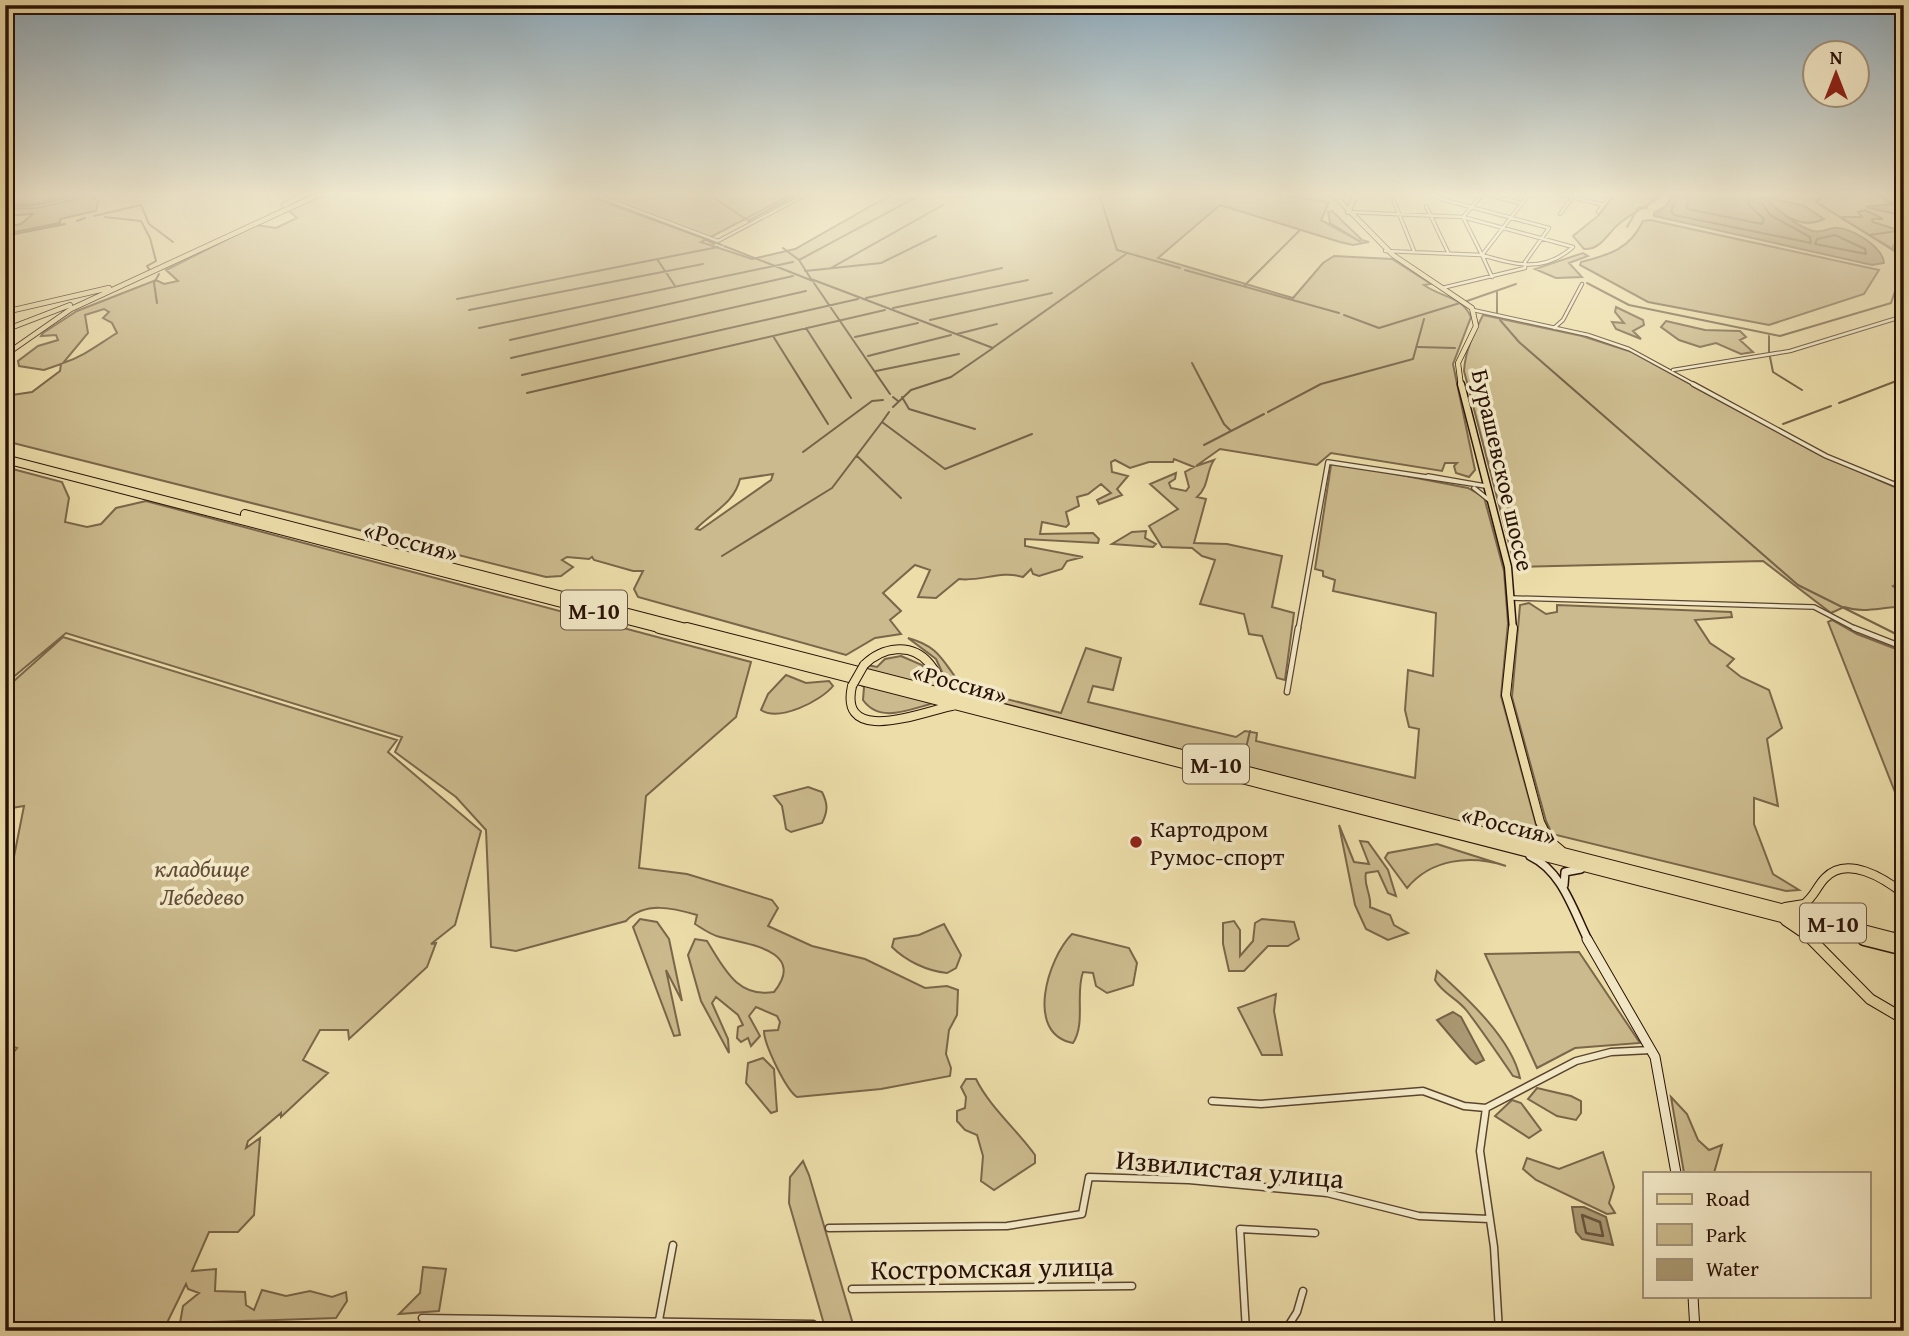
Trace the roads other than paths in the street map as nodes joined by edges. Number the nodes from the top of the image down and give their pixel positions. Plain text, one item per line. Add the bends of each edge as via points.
1 (177, 256) edge
2 (186, 256) edge
3 (1393, 256) edge
4 (1483, 256) edge
5 (1486, 256) edge
6 (1529, 256) edge
7 (1564, 256) edge
8 (1525, 268) junction
9 (139, 275) junction
10 (1492, 277) junction
11 (1583, 284) dead end
12 (1441, 288) junction
13 (112, 291) junction
14 (1473, 310) junction
15 (5, 312) edge
16 (1904, 316) edge
17 (1553, 329) junction
18 (5, 331) edge
19 (5, 355) edge
20 (1672, 370) junction
21 (5, 457) edge
22 (1483, 472) junction
23 (1413, 475) junction
24 (1463, 481) junction
25 (1470, 486) junction
26 (1486, 486) junction
27 (1904, 488) edge
28 (1490, 501) junction
29 (1512, 598) junction
30 (1902, 646) edge
31 (1287, 692) dead end
32 (973, 705) junction
33 (1540, 822) junction
34 (1508, 843) junction
35 (1581, 858) junction
36 (1603, 871) junction
37 (1904, 894) edge
38 (1567, 897) junction
39 (1764, 909) junction
40 (1904, 942) edge
41 (1904, 949) edge
42 (1904, 1019) edge
43 (1652, 1050) junction
44 (1212, 1101) dead end
45 (1486, 1108) junction
46 (1676, 1172) edge
47 (1489, 1219) junction
48 (829, 1228) dead end
49 (1315, 1233) dead end
50 (673, 1245) dead end
51 (1132, 1286) dead end
52 (852, 1289) dead end
53 (1303, 1291) dead end
54 (1693, 1298) edge
55 (422, 1318) dead end
56 (658, 1322) junction
57 (813, 1324) dead end
58 (657, 1331) edge
59 (1246, 1331) edge
60 (1285, 1331) edge
61 (1499, 1331) edge
62 (1695, 1331) edge

1 - 9 main road
2 - 13 main road
3 - 12 main road
4 - 10 street
5 - 8 street
6 - 8 street
7 - 8 street
8 - 10 street
9 - 15 main road via 82,296
9 - 18 main road
10 - 12 street
11 - 17 street via 1563,321
12 - 14 main road
13 - 18 main road
13 - 19 main road via 64,313
14 - 17 street
14 - 22 main road, Бурашевское шоссе via 1477,323 1457,369
16 - 20 street via 1790,351
17 - 20 street via 1614,343
20 - 27 street via 1821,453
21 - 32 highway, «Россия» / М-10
22 - 24 street via 1477,480
22 - 26 main road, Бурашевское шоссе
23 - 24 street
23 - 25 street
23 - 31 street via 1336,461 1327,464
24 - 26 street
25 - 26 street
25 - 28 street
26 - 28 main road, Бурашевское шоссе
28 - 29 main road, Бурашевское шоссе
29 - 30 street via 1814,607 1864,633
29 - 33 main road, Бурашевское шоссе via 1506,695
32 - 32 main road, bridge via 948,690 926,660 912,651 884,651 864,665 850,695 854,708 876,722 894,722 940,707
32 - 34 highway, «Россия» / М-10
33 - 34 main road via 1540,834 1534,840
33 - 35 main road, Бурашевское шоссе via 1553,845
34 - 35 highway, «Россия» / М-10
34 - 36 highway, «Россия» / М-10
34 - 38 main road via 1547,864
35 - 39 highway, «Россия» / М-10
36 - 38 main road via 1567,871 1563,880
36 - 39 highway, «Россия» / М-10
37 - 39 main road via 1877,876 1843,869 1829,874 1806,904
38 - 43 main road via 1602,968
39 - 40 highway, «Россия» / М-10
39 - 41 highway, «Россия» / М-10
39 - 42 main road via 1808,935 1865,998
43 - 45 street via 1576,1060
43 - 46 main road
44 - 45 street via 1261,1104 1423,1091 1464,1106
45 - 47 street via 1480,1151
47 - 48 street, Извилистая улица via 1419,1216 1327,1193 1291,1189 1088,1177 1082,1214 1007,1226
47 - 61 street
49 - 59 street via 1240,1229
50 - 56 street
51 - 52 street, Костромская улица
53 - 60 street
54 - 62 main road
55 - 56 street
56 - 57 street
56 - 58 street

